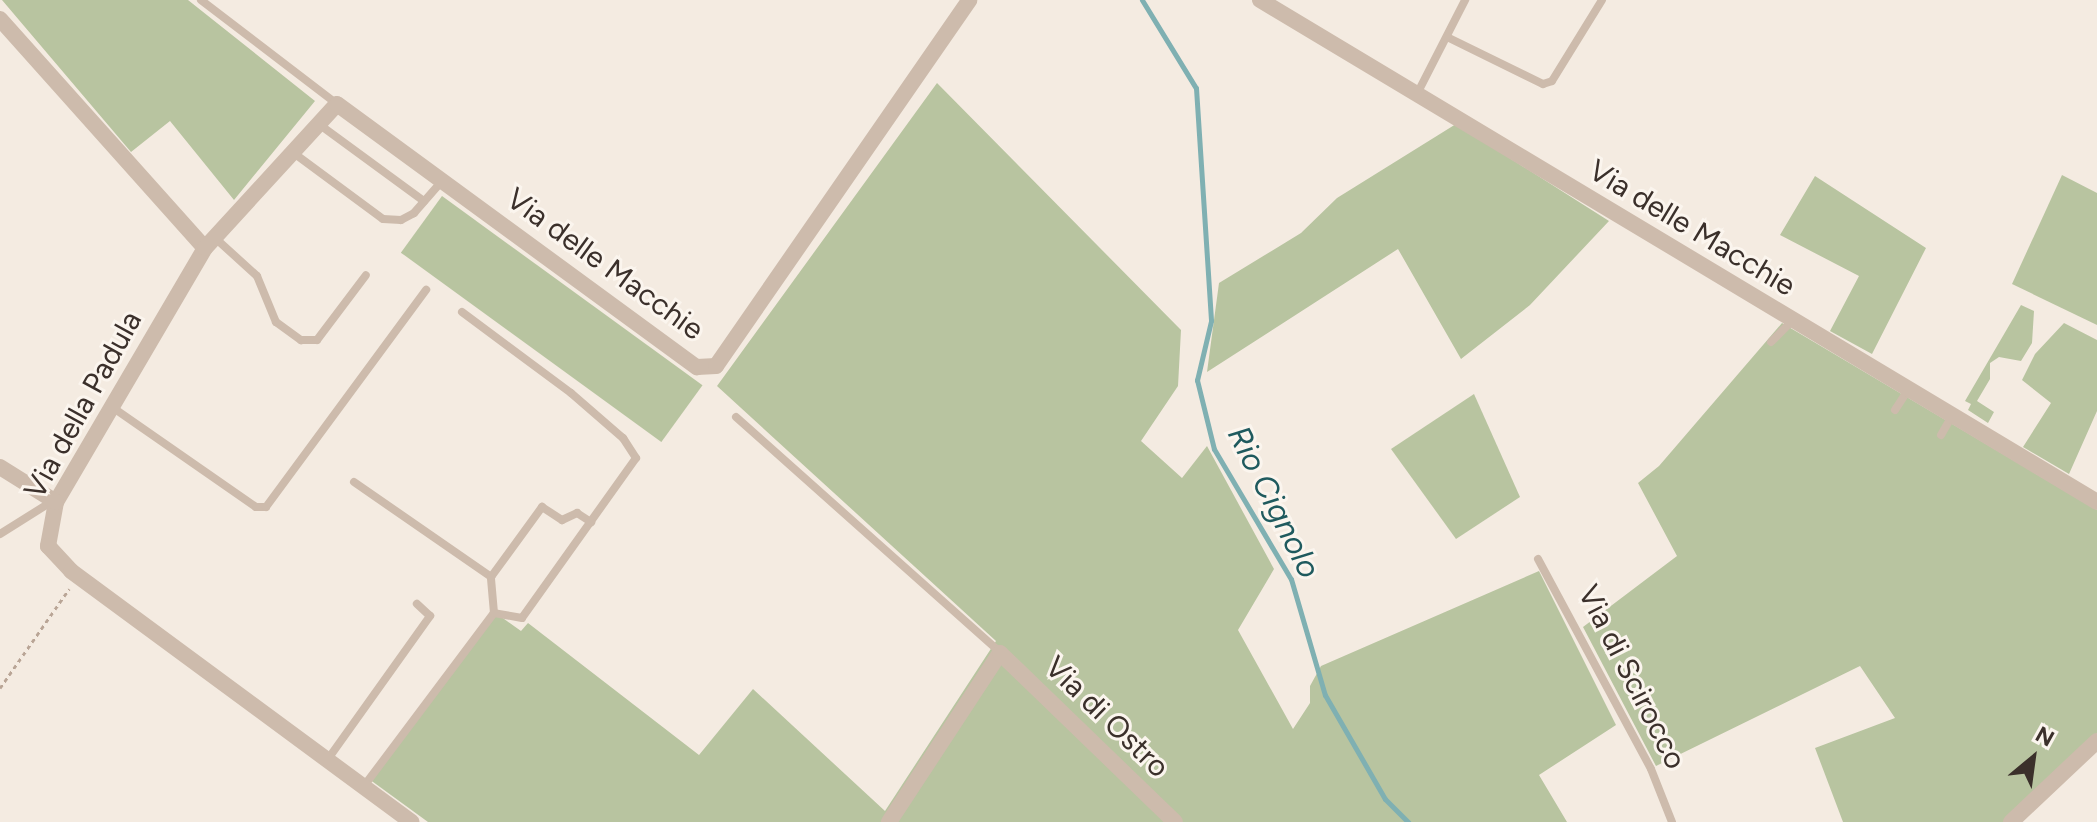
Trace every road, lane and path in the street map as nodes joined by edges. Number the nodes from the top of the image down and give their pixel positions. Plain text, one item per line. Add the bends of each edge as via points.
1 (201, 0) edge
2 (969, 0) edge
3 (1260, 0) edge
4 (1465, 0) edge
5 (1602, 0) edge
6 (0, 19) edge
7 (1447, 37) junction
8 (1417, 95) junction
9 (337, 104) junction
10 (320, 125) junction
11 (295, 154) junction
12 (442, 180) junction
13 (424, 201) junction
14 (209, 242) junction
15 (366, 275) dead end
16 (426, 290) dead end
17 (462, 312) dead end
18 (1792, 321) junction
19 (1771, 342) dead end
20 (1908, 390) junction
21 (111, 407) junction
22 (1895, 410) dead end
23 (1952, 416) junction
24 (736, 417) dead end
25 (1941, 435) dead end
26 (0, 467) edge
27 (354, 482) dead end
28 (56, 502) junction
29 (2097, 502) edge
30 (591, 522) junction
31 (0, 534) edge
32 (1538, 559) dead end
33 (78, 576) junction
34 (491, 577) junction
35 (417, 604) dead end
36 (494, 613) junction
37 (1001, 651) junction
38 (0, 688) edge
39 (2097, 741) edge
40 (328, 759) junction
41 (364, 786) junction
42 (412, 822) edge
43 (889, 822) edge
44 (1175, 822) edge
45 (1672, 822) edge
46 (2011, 822) edge

1 - 9 lane, Via delle Macchie
2 - 12 street, Via delle Macchie via 716,366 697,367
3 - 8 street, Via delle Macchie
4 - 7 lane
5 - 7 lane via 1552,81 1543,84
6 - 14 street
7 - 8 lane
8 - 18 street, Via delle Macchie
9 - 10 street
9 - 12 street, Via delle Macchie
10 - 11 street
10 - 13 lane
11 - 13 lane via 383,219 401,220
11 - 14 street via 274,167
12 - 13 lane
14 - 15 lane via 257,276 276,322 301,340 317,340
14 - 21 street, Via della Padula
16 - 21 lane via 266,507 256,507
17 - 30 lane via 571,393 623,438 636,458
18 - 19 lane
18 - 20 street, Via delle Macchie
20 - 22 lane
20 - 23 street, Via delle Macchie
21 - 28 street, Via della Padula
23 - 25 lane
23 - 29 street, Via delle Macchie via 1999,438
24 - 37 lane
26 - 28 street
27 - 34 lane
28 - 31 lane via 42,504
28 - 33 street, Via della Padula via 48,546
30 - 34 lane via 577,513 562,520 542,507
30 - 36 lane via 522,618
32 - 45 lane, Via di Scirocco via 1651,769
33 - 38 path
33 - 40 street, Via della Padula
34 - 36 lane
35 - 40 lane via 430,616
36 - 41 lane
37 - 43 street, Via di Ostro
37 - 44 street, Via di Ostro
39 - 46 street
40 - 41 street, Via della Padula
41 - 42 street, Via della Padula

